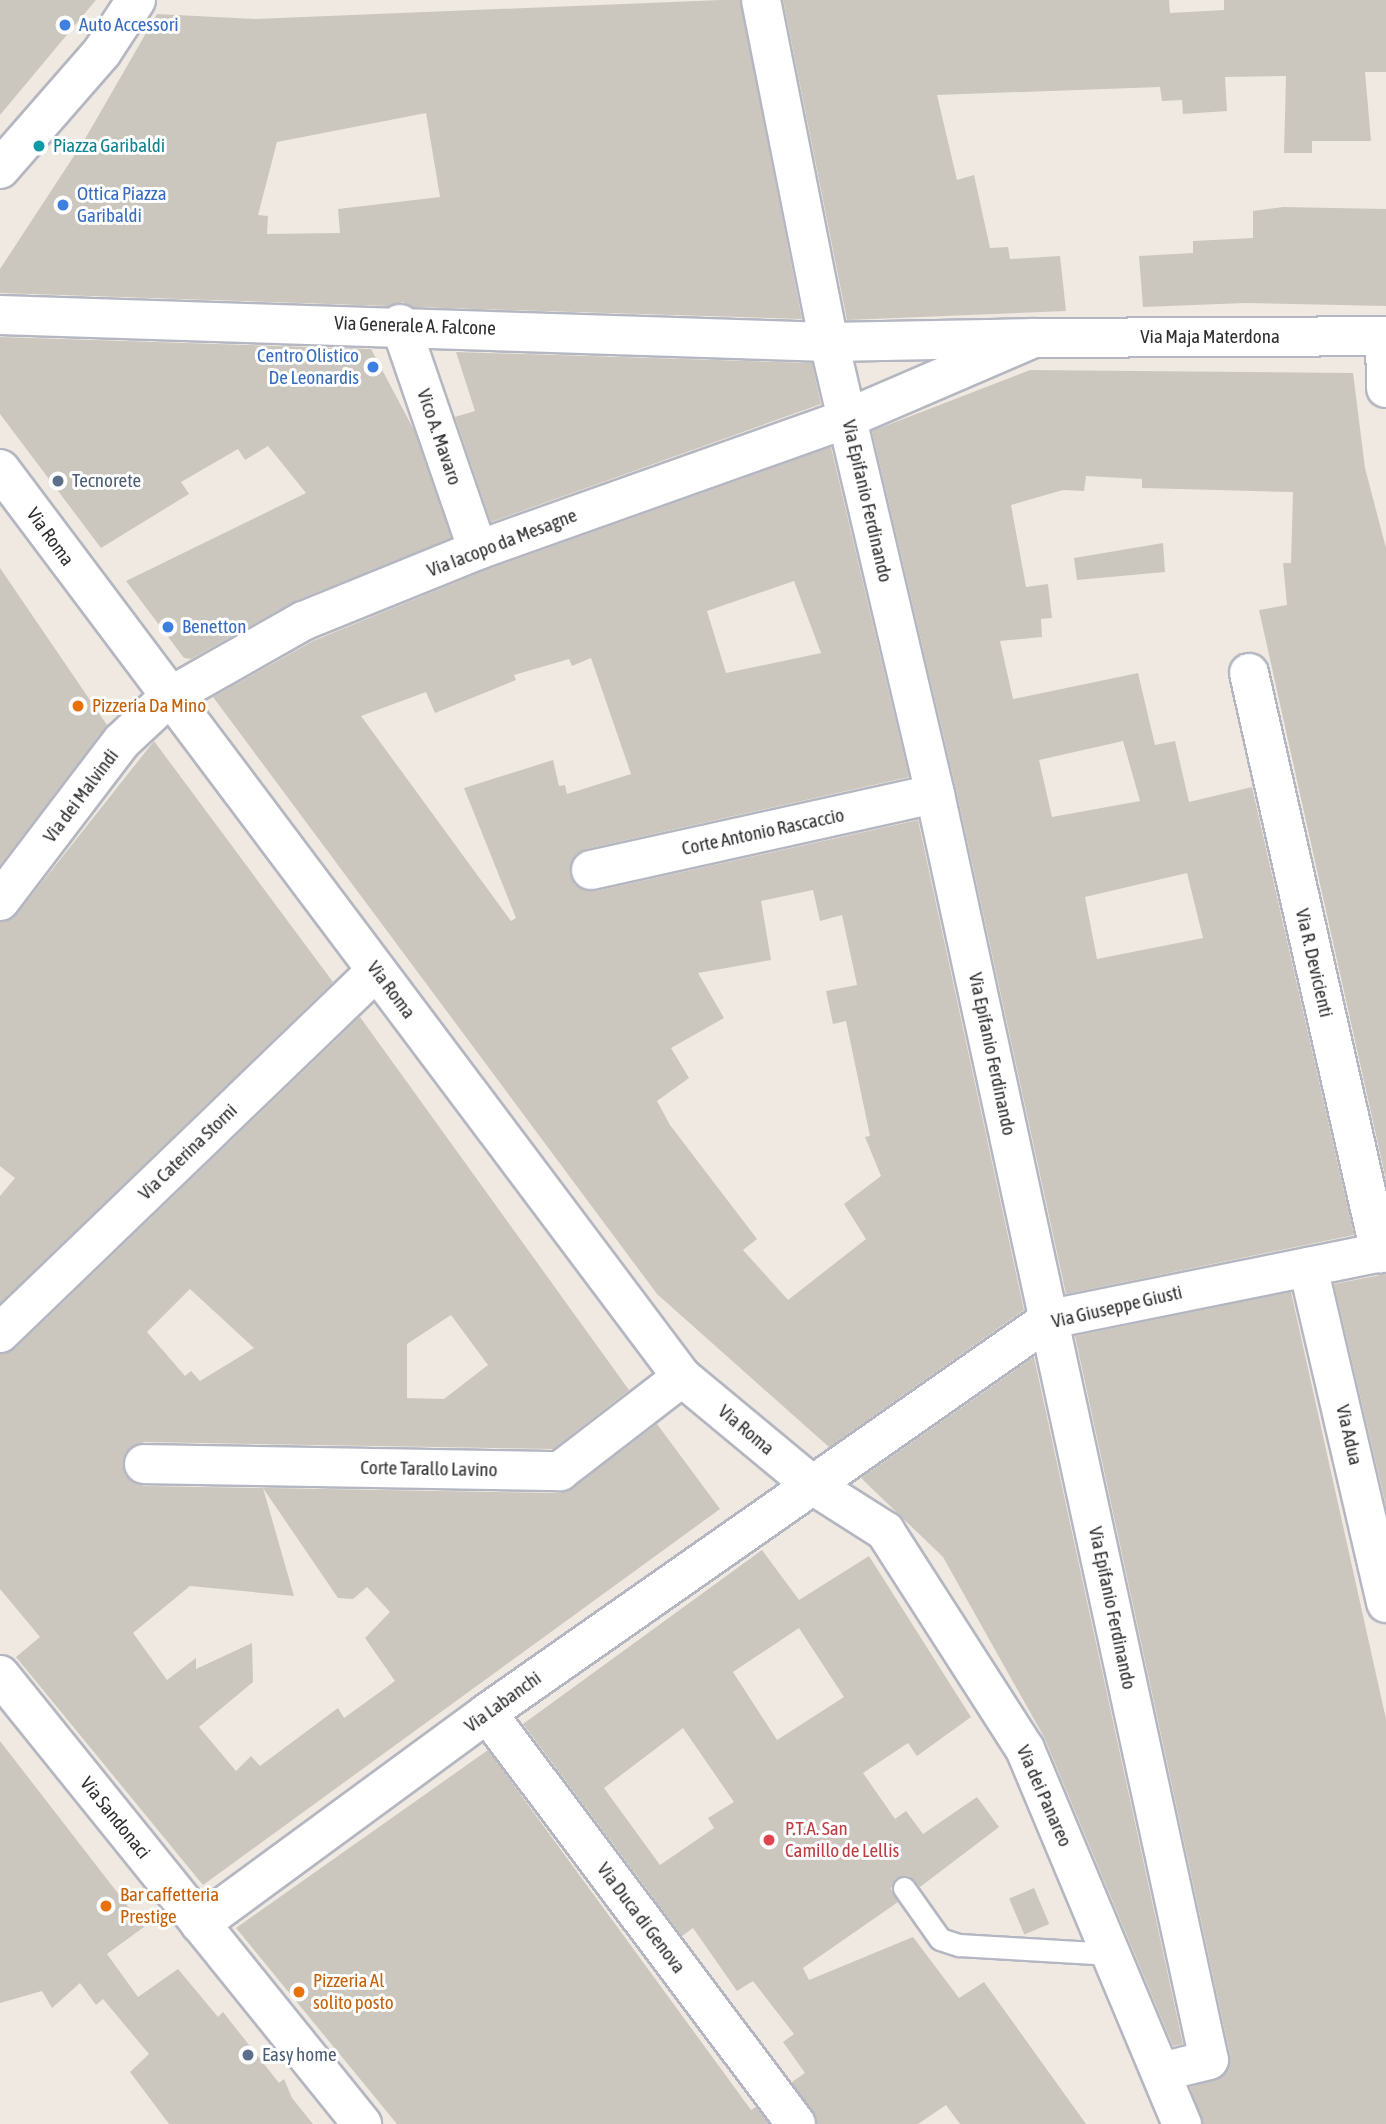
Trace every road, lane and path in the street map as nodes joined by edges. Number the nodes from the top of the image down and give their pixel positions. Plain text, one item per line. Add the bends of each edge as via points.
1 (761, 0) edge
2 (133, 5) edge
3 (0, 169) edge
4 (0, 315) edge
5 (400, 324) junction
6 (1385, 336) edge
7 (1034, 338) junction
8 (829, 342) junction
9 (1386, 388) edge
10 (848, 418) junction
11 (0, 468) edge
12 (478, 550) junction
13 (1249, 673) dead end
14 (169, 697) junction
15 (935, 794) junction
16 (590, 870) dead end
17 (0, 901) edge
18 (376, 971) junction
19 (1383, 1252) edge
20 (1308, 1267) junction
21 (1050, 1319) junction
22 (0, 1334) edge
23 (682, 1377) junction
24 (144, 1464) dead end
25 (811, 1484) junction
26 (1386, 1603) edge
27 (0, 1675) edge
28 (487, 1713) junction
29 (904, 1888) dead end
30 (200, 1924) junction
31 (1111, 1954) junction
32 (1161, 2072) junction
33 (362, 2124) edge
34 (796, 2124) edge
35 (1182, 2124) edge

1 - 8 street, Via Epifanio Ferdinando
2 - 3 street via 102,52
4 - 5 street, Via Generale A. Falcone
5 - 8 street, Via Generale A. Falcone
5 - 12 street, Vico A. Mavaro
6 - 7 street, Via Maja Materdona
6 - 9 street
7 - 8 street, Via Maja Materdona
7 - 10 street, Via Maja Materdona
8 - 10 street, Via Epifanio Ferdinando
10 - 12 street, Via Iacopo da Mesagne
10 - 15 street, Via Epifanio Ferdinando
11 - 14 street, Via Roma
12 - 14 street, Via Iacopo da Mesagne via 303,621
13 - 19 street, Via R. Devicienti
14 - 17 street, Via dei Malvindi via 122,741
14 - 18 street, Via Roma
15 - 16 street, Corte Antonio Rascaccio
15 - 21 street, Via Epifanio Ferdinando
18 - 22 street, Via Caterina Storni
18 - 23 street, Via Roma
19 - 20 street, Via Giuseppe Giusti
20 - 21 street, Via Giuseppe Giusti
20 - 26 street, Via Adua
21 - 25 street, Via Giuseppe Giusti
21 - 32 street, Via Epifanio Ferdinando via 1209,2060
23 - 24 street, Corte Tarallo Lavino via 560,1471
23 - 25 street, Via Roma
25 - 28 street, Via Labanchi
25 - 31 street, Via dei Panareo via 886,1531 1025,1749
27 - 30 street, Via Sandonaci
28 - 30 street, Via Labanchi
28 - 34 street, Via Duca di Genova
29 - 31 lane via 940,1939 960,1945
30 - 33 street, Via Sandonaci
31 - 32 street, Via dei Panareo
32 - 35 street, Via dei Panareo

